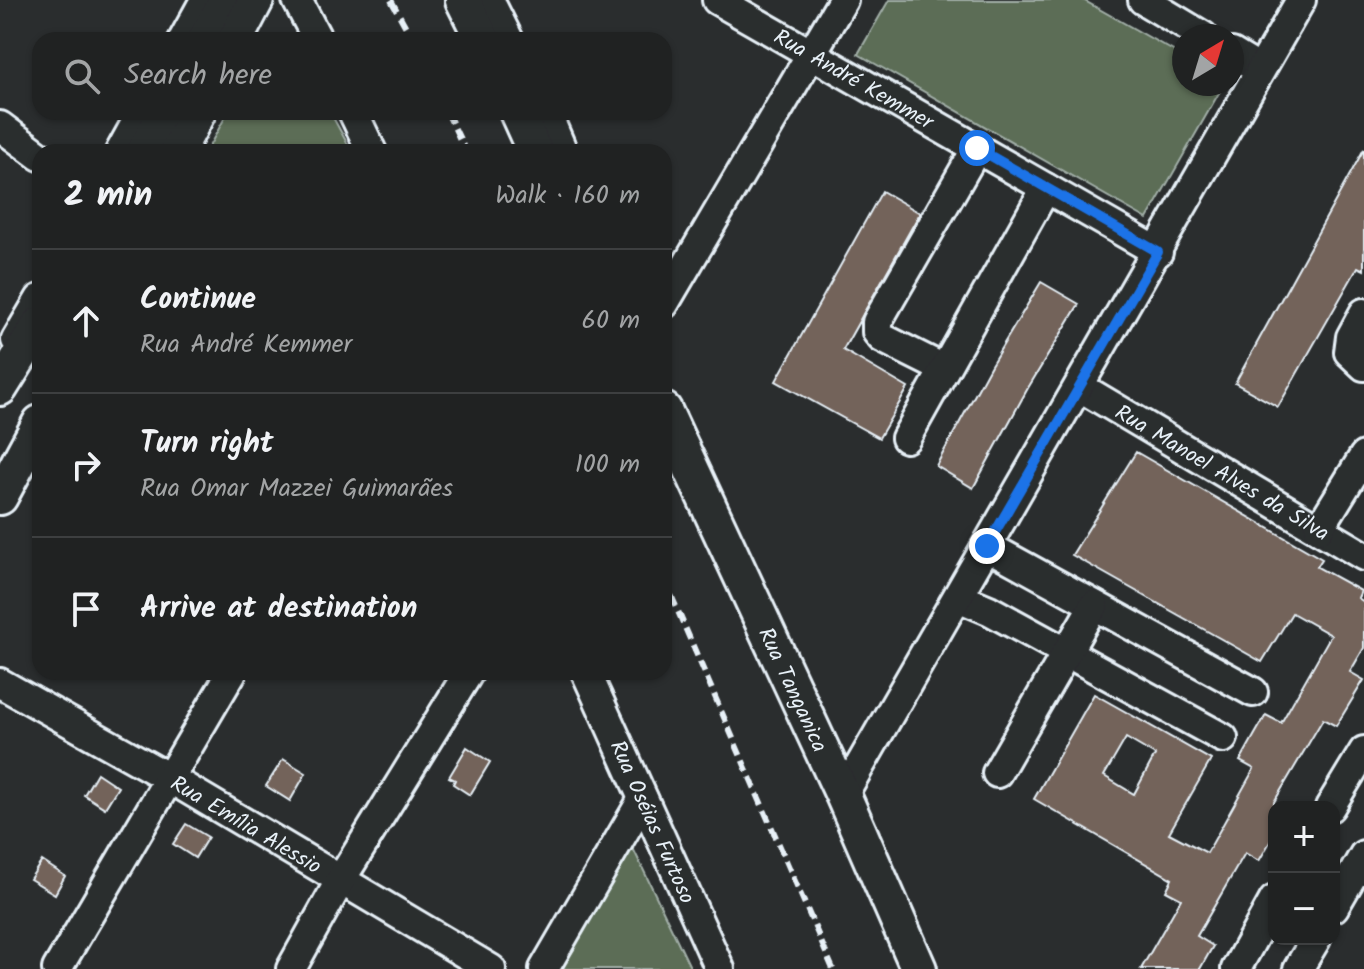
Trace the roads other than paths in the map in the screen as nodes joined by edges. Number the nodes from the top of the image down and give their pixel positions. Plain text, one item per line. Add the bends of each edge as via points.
1 (205, 0) edge
2 (227, 0) edge
3 (256, 0) edge
4 (297, 0) edge
5 (463, 0) edge
6 (489, 0) edge
7 (717, 0) edge
8 (843, 0) edge
9 (1143, 0) edge
10 (1301, 0) edge
11 (1183, 24) edge
12 (187, 32) edge
13 (209, 32) edge
14 (239, 32) edge
15 (315, 32) edge
16 (479, 32) edge
17 (505, 32) edge
18 (812, 54) junction
19 (1244, 60) edge
20 (1260, 70) junction
21 (138, 120) edge
22 (162, 120) edge
23 (194, 120) edge
24 (357, 120) edge
25 (521, 120) edge
26 (549, 120) edge
27 (0, 126) edge
28 (124, 144) edge
29 (148, 144) edge
30 (181, 144) edge
31 (368, 144) edge
32 (531, 144) edge
33 (560, 144) edge
34 (977, 148) junction
35 (32, 150) edge
36 (1046, 188) junction
37 (1158, 252) junction
38 (672, 290) edge
39 (1364, 313) edge
40 (32, 314) edge
41 (32, 337) edge
42 (1364, 366) edge
43 (944, 369) junction
44 (0, 376) edge
45 (1080, 387) junction
46 (0, 388) edge
47 (672, 427) edge
48 (32, 436) edge
49 (906, 438) dead end
50 (1364, 456) edge
51 (1, 491) edge
52 (1319, 529) junction
53 (987, 546) junction
54 (1364, 556) edge
55 (958, 597) junction
56 (1094, 605) junction
57 (1065, 654) junction
58 (227, 680) edge
59 (464, 680) edge
60 (590, 680) edge
61 (0, 683) edge
62 (1253, 692) dead end
63 (1223, 738) dead end
64 (1364, 751) edge
65 (997, 773) dead end
66 (169, 778) junction
67 (843, 795) junction
68 (643, 799) junction
69 (1334, 801) edge
70 (1364, 855) edge
71 (340, 881) junction
72 (1340, 897) edge
73 (1268, 911) edge
74 (1312, 945) edge
75 (57, 969) edge
76 (291, 969) edge
77 (491, 969) edge
78 (544, 969) edge
79 (720, 969) edge
80 (919, 969) edge
81 (1236, 969) edge
82 (1298, 969) edge

1 - 12 street
2 - 13 street
3 - 14 street
4 - 15 street
5 - 16 street
6 - 17 street
7 - 18 street, Rua André Kemmer
8 - 18 street
9 - 11 street
10 - 20 street
18 - 34 street, Rua André Kemmer
18 - 38 street
19 - 20 street
20 - 37 street
21 - 28 street
22 - 29 street
23 - 30 street
24 - 31 street
25 - 32 street
26 - 33 street
27 - 35 street
34 - 36 street, Rua André Kemmer
34 - 43 street via 877,322 882,338
36 - 37 street, Rua André Kemmer
36 - 43 street
37 - 45 street
39 - 42 street via 1349,352
40 - 44 street
41 - 46 street
43 - 49 street
45 - 52 street, Rua Manoel Alves da Silva
45 - 53 street
47 - 67 street, Rua Tanganica
48 - 51 street
50 - 52 street
52 - 54 street, Rua Manoel Alves da Silva
53 - 55 street
53 - 56 street
55 - 57 street
55 - 67 street
56 - 57 street
56 - 62 street
57 - 63 street
57 - 65 street
58 - 66 street
59 - 71 street
60 - 68 street, Rua Oséias Furtoso
61 - 66 street, Rua Emília Alessio
64 - 69 street
66 - 71 street, Rua Emília Alessio
66 - 75 street
67 - 80 street, Rua Tanganica
68 - 78 street
68 - 79 street, Rua Oséias Furtoso
70 - 72 street
71 - 76 street
71 - 77 street, Rua Emília Alessio
73 - 81 street
74 - 82 street

